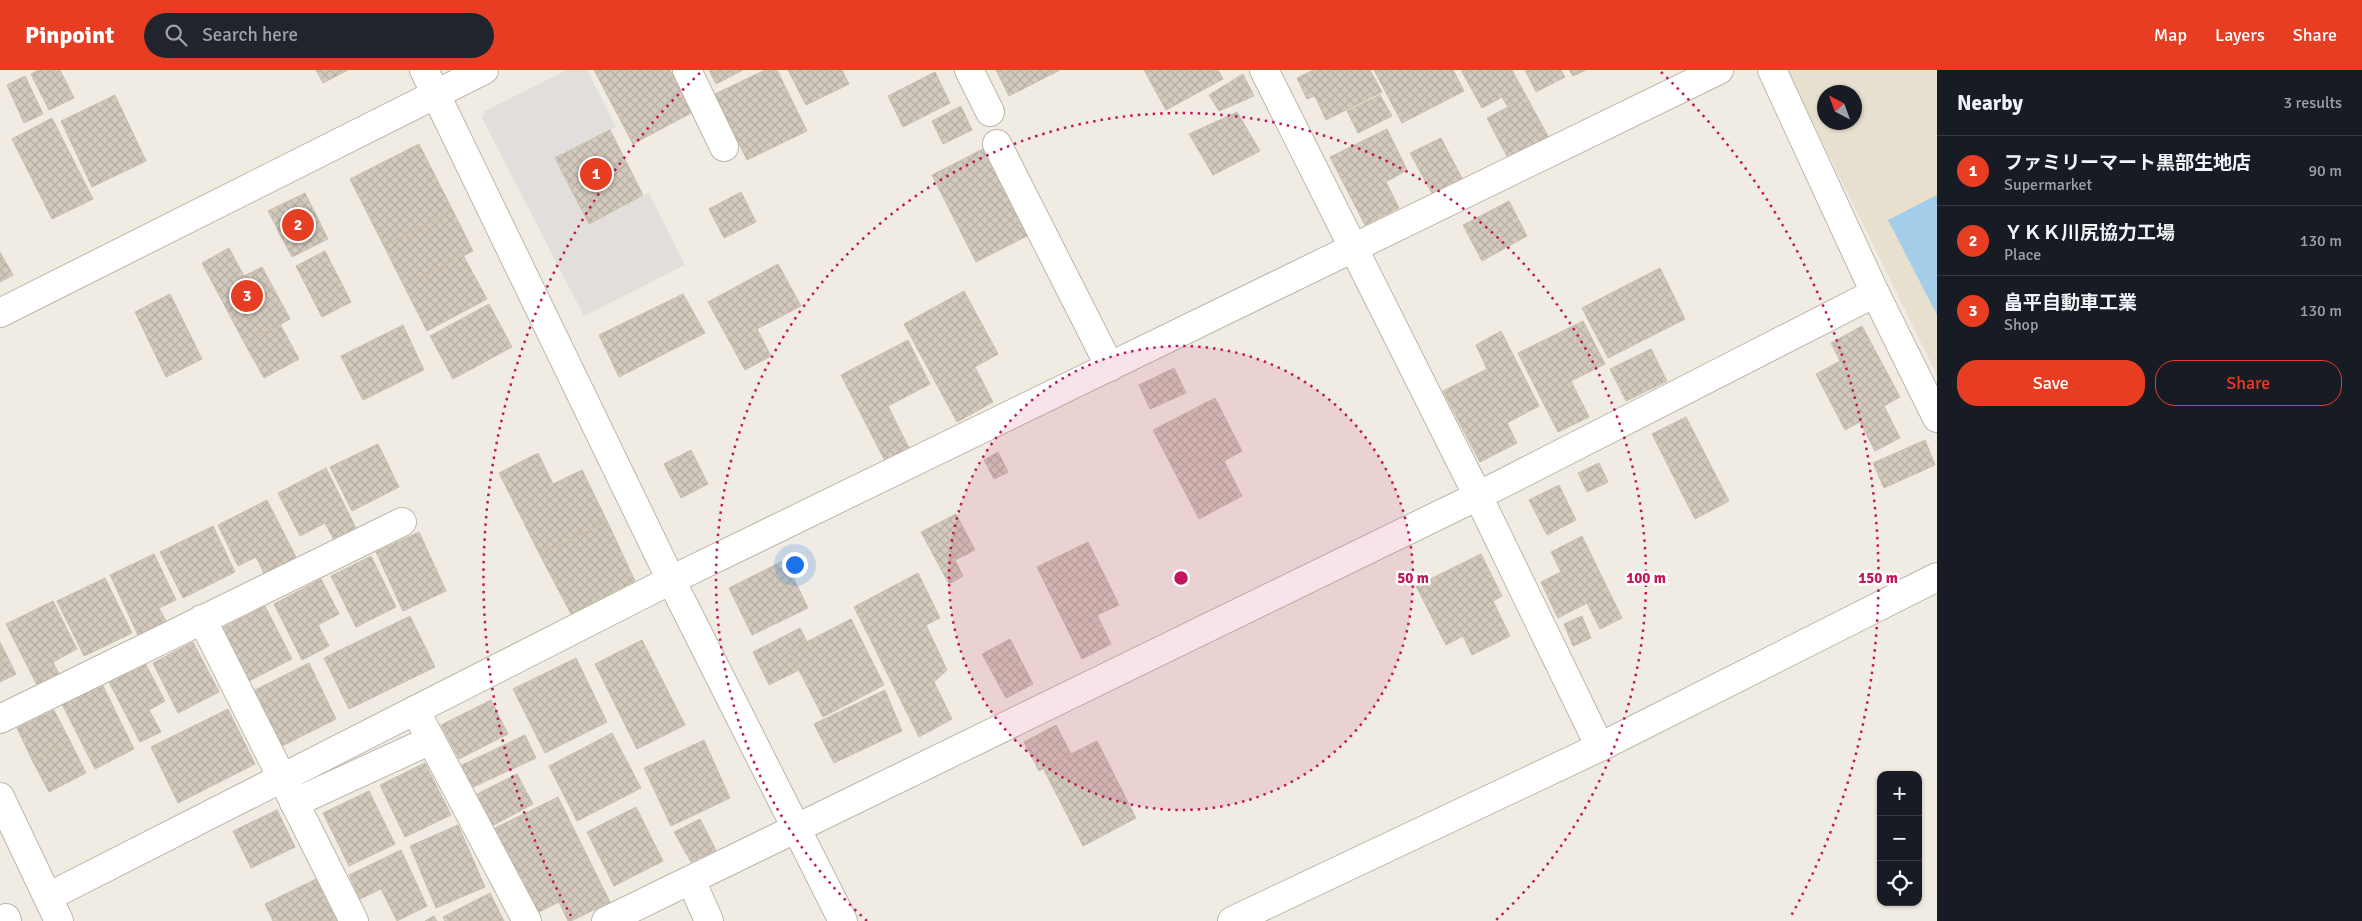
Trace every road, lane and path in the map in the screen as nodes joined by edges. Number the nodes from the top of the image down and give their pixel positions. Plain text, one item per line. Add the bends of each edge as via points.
1 (484, 70) edge
2 (687, 70) edge
3 (969, 70) edge
4 (1264, 70) edge
5 (1718, 70) edge
6 (1772, 70) edge
7 (430, 82) edge
8 (990, 112) dead end
9 (997, 144) dead end
10 (724, 147) dead end
11 (1354, 249) junction
12 (1875, 293) junction
13 (0, 313) edge
14 (1110, 367) junction
15 (1937, 418) edge
16 (1478, 496) junction
17 (402, 522) dead end
18 (1937, 577) edge
19 (671, 580) junction
20 (202, 619) junction
21 (415, 710) junction
22 (0, 719) edge
23 (431, 740) junction
24 (1600, 747) junction
25 (282, 778) junction
26 (0, 797) edge
27 (294, 803) junction
28 (797, 828) junction
29 (690, 880) junction
30 (54, 909) edge
31 (0, 920) edge
32 (7, 921) edge
33 (354, 921) edge
34 (527, 921) edge
35 (606, 921) edge
36 (709, 921) edge
37 (843, 921) edge
38 (1232, 921) edge

1 - 7 street
2 - 10 street
3 - 8 street
4 - 11 street
5 - 11 street
6 - 12 street
7 - 13 street
7 - 19 street
9 - 14 street
11 - 14 street
11 - 16 street
12 - 15 street
12 - 16 street
14 - 19 street
16 - 24 street
16 - 28 street
17 - 20 street
18 - 24 street
19 - 21 street
19 - 28 street
20 - 22 street
20 - 25 street
21 - 23 street
21 - 25 street
23 - 27 street
23 - 34 street
24 - 38 street
25 - 27 street
25 - 30 street
26 - 30 street
27 - 33 street
28 - 29 street
28 - 37 street
29 - 35 street
29 - 36 street
31 - 32 street via 6,918

